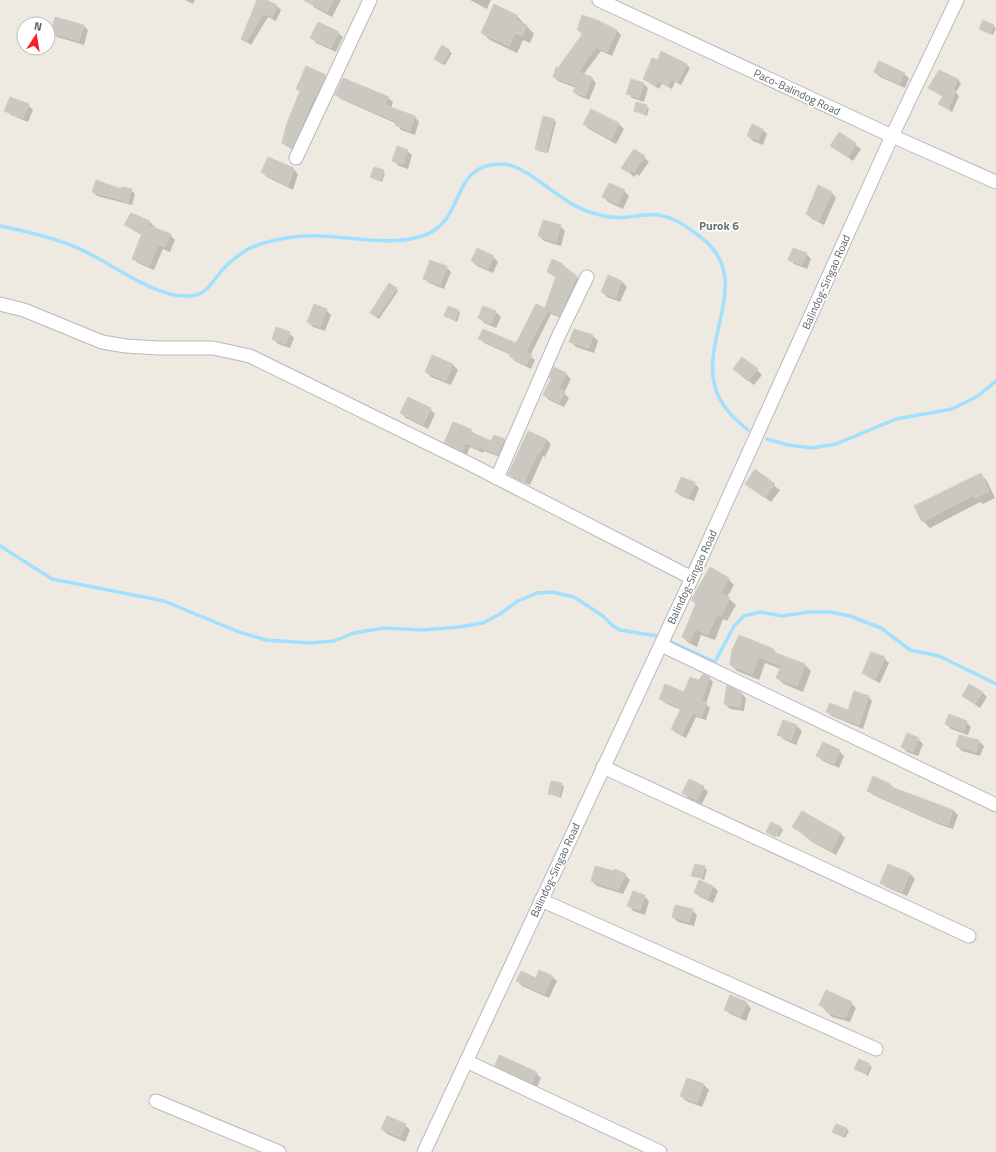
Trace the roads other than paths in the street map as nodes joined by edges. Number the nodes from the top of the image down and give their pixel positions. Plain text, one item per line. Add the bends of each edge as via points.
1 (370, 0) edge
2 (599, 0) edge
3 (957, 0) edge
4 (892, 136) junction
5 (296, 158) dead end
6 (996, 182) edge
7 (587, 277) dead end
8 (0, 304) edge
9 (496, 478) junction
10 (692, 578) junction
11 (661, 645) junction
12 (603, 766) junction
13 (996, 805) edge
14 (541, 900) junction
15 (969, 936) dead end
16 (876, 1049) dead end
17 (466, 1061) junction
18 (156, 1101) dead end
19 (279, 1152) edge
20 (424, 1152) edge
21 (660, 1152) edge

1 - 5 street
2 - 4 street, Paco-Balindog Road
3 - 4 street, Balindog-Singao Road
4 - 6 street, Paco-Balindog Road
4 - 10 street, Balindog-Singao Road
7 - 9 street
8 - 9 street via 24,310 102,342 159,348 213,348 250,356
9 - 10 street
10 - 11 street, Balindog-Singao Road
11 - 12 street, Balindog-Singao Road
11 - 13 street
12 - 14 street, Balindog-Singao Road
12 - 15 street
14 - 16 street
14 - 17 street, Balindog-Singao Road
17 - 20 street, Balindog-Singao Road
17 - 21 street
18 - 19 street

